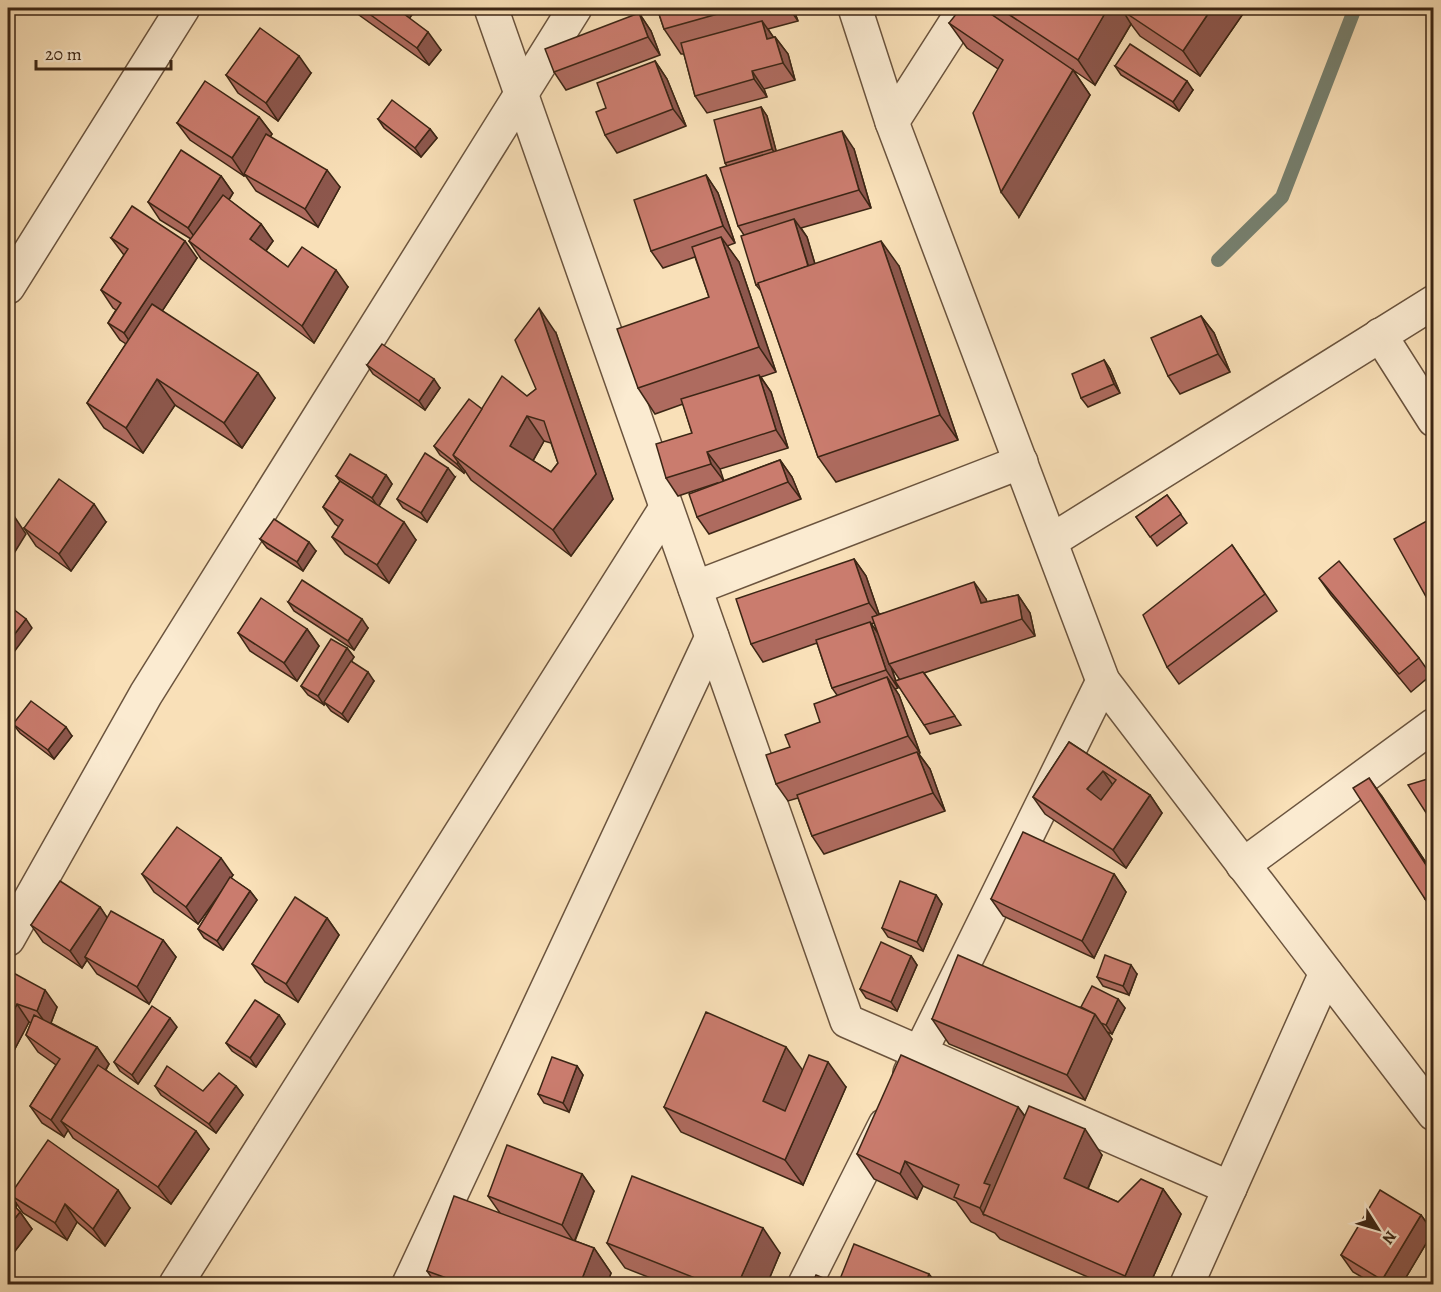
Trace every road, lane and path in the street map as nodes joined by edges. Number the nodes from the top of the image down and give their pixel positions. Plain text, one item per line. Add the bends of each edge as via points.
1 (183, 8) edge
2 (491, 8) edge
3 (575, 8) edge
4 (855, 8) edge
5 (965, 8) edge
6 (520, 91) junction
7 (892, 122) junction
8 (8, 287) edge
9 (1434, 302) edge
10 (1380, 335) junction
11 (1434, 420) edge
12 (1021, 462) junction
13 (666, 508) junction
14 (1051, 542) junction
15 (695, 588) junction
16 (712, 637) junction
17 (1103, 681) junction
18 (1434, 724) edge
19 (1243, 865) junction
20 (8, 939) edge
21 (1326, 973) junction
22 (920, 1054) junction
23 (1434, 1114) edge
24 (1230, 1188) junction
25 (176, 1284) edge
26 (410, 1284) edge
27 (805, 1284) edge
28 (1187, 1284) edge

1 - 8 street
2 - 6 street
3 - 6 street
4 - 7 street
5 - 7 street
6 - 13 street
6 - 20 street via 146,694
7 - 12 street
9 - 10 street
10 - 11 street
10 - 14 street
12 - 14 street
12 - 15 street
13 - 15 street
13 - 25 street
14 - 17 street
15 - 16 street
16 - 22 street via 847,1021
16 - 26 street
17 - 19 street
17 - 22 street
18 - 19 street
19 - 21 street
21 - 23 street
21 - 24 street
22 - 24 street
22 - 27 street
24 - 28 street

